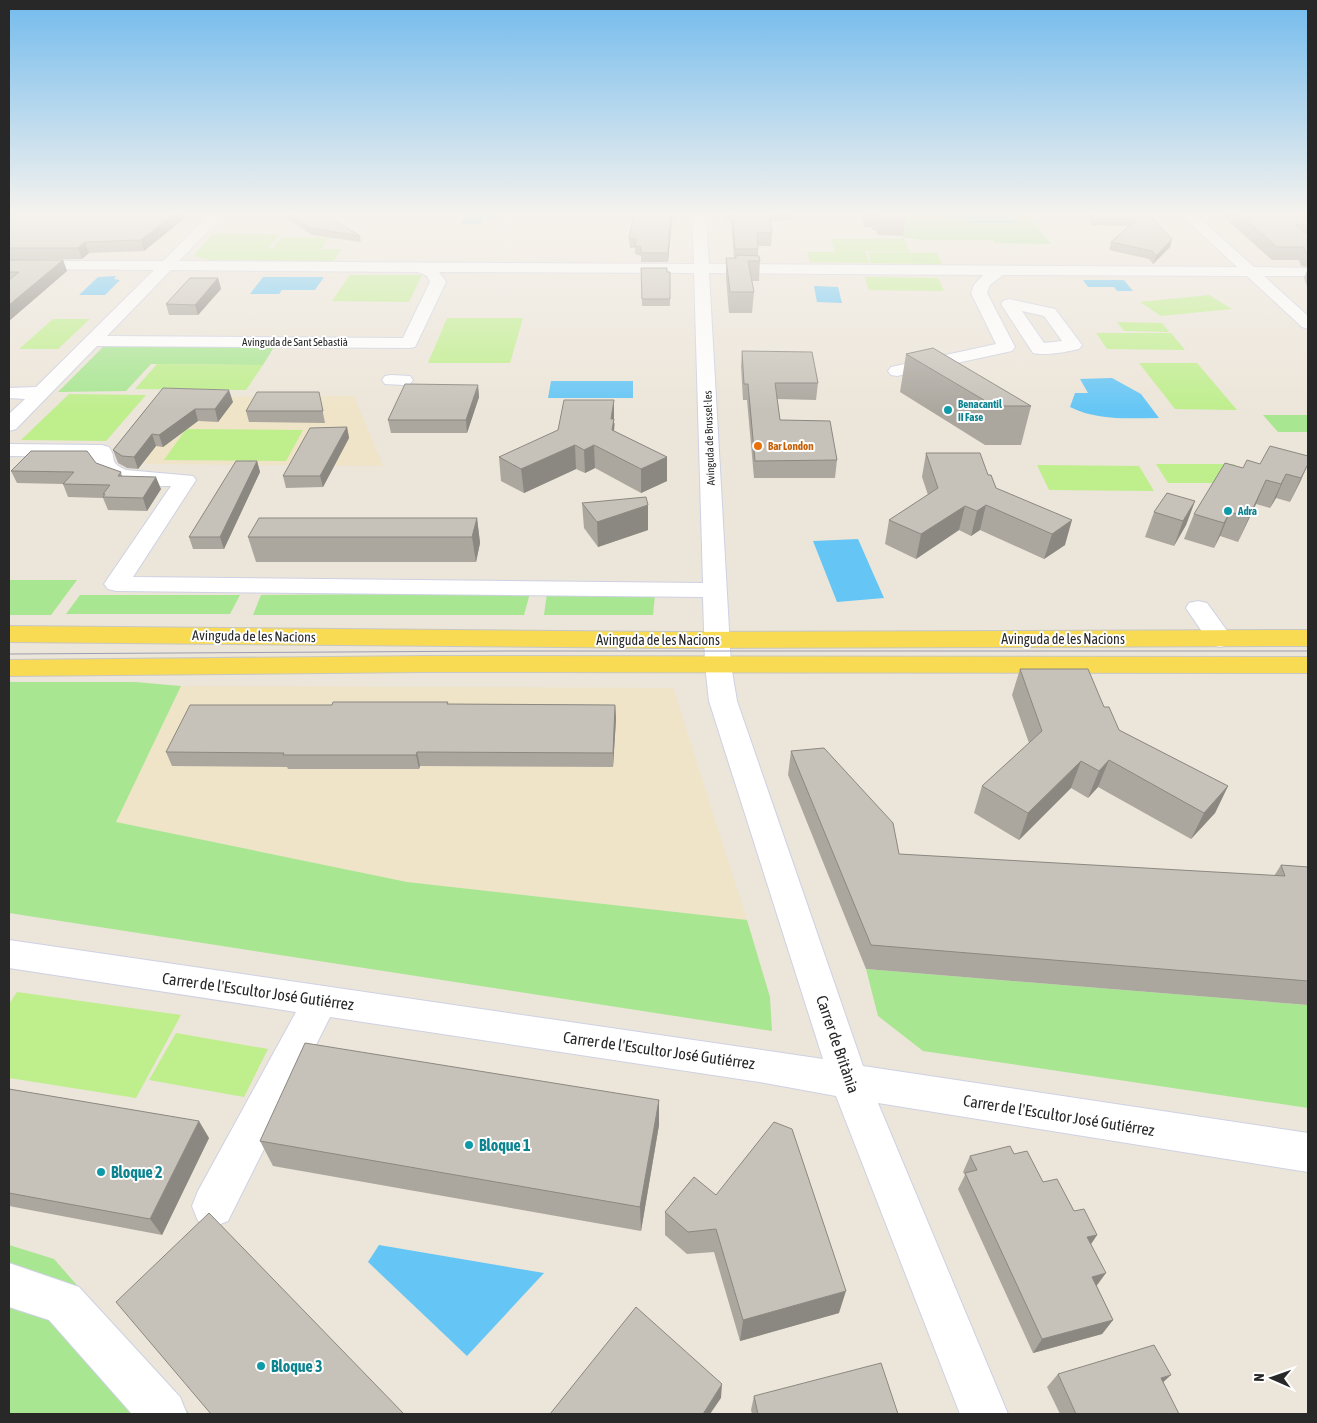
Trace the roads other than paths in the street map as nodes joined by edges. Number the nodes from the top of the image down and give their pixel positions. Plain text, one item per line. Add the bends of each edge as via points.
1 (154, 278) edge
2 (436, 278) edge
3 (703, 278) edge
4 (970, 278) edge
5 (988, 278) edge
6 (1258, 278) edge
7 (981, 286) junction
8 (1009, 304) dead end
9 (1308, 324) edge
10 (92, 341) junction
11 (897, 371) dead end
12 (9, 393) edge
13 (40, 393) junction
14 (9, 425) edge
15 (17, 450) edge
16 (9, 468) edge
17 (715, 590) junction
18 (1198, 608) dead end
19 (9, 634) edge
20 (1308, 638) edge
21 (1220, 639) junction
22 (717, 652) junction
23 (1308, 665) edge
24 (9, 668) edge
25 (9, 954) edge
26 (321, 1000) junction
27 (848, 1080) junction
28 (1308, 1154) edge
29 (213, 1206) dead end
30 (9, 1285) edge
31 (163, 1414) edge
32 (984, 1414) edge

1 - 10 street
2 - 10 street, Avinguda de Sant Sebastià via 438,282 410,342
3 - 17 street, Avinguda de Brussel·les
4 - 7 street
5 - 7 street
6 - 9 street
7 - 8 street
7 - 11 street via 979,293 1006,347
10 - 13 street
12 - 13 street
13 - 14 street
15 - 16 street
15 - 17 street via 102,451 102,462 114,474 131,478 186,480 116,584
17 - 22 street, Avinguda de Brussel·les
18 - 21 street
19 - 22 main road, Avinguda de les Nacions
20 - 21 main road, Avinguda de les Nacions
21 - 22 main road, Avinguda de les Nacions
22 - 23 main road, Avinguda de les Nacions
22 - 24 main road, Avinguda de les Nacions via 425,664
22 - 27 street, Carrer de Britània via 723,701
25 - 26 street, Carrer de l'Escultor José Gutiérrez
26 - 27 street, Carrer de l'Escultor José Gutiérrez
26 - 29 street
27 - 28 street, Carrer de l'Escultor José Gutiérrez
27 - 32 street, Carrer de Britània
30 - 31 street via 64,1304

